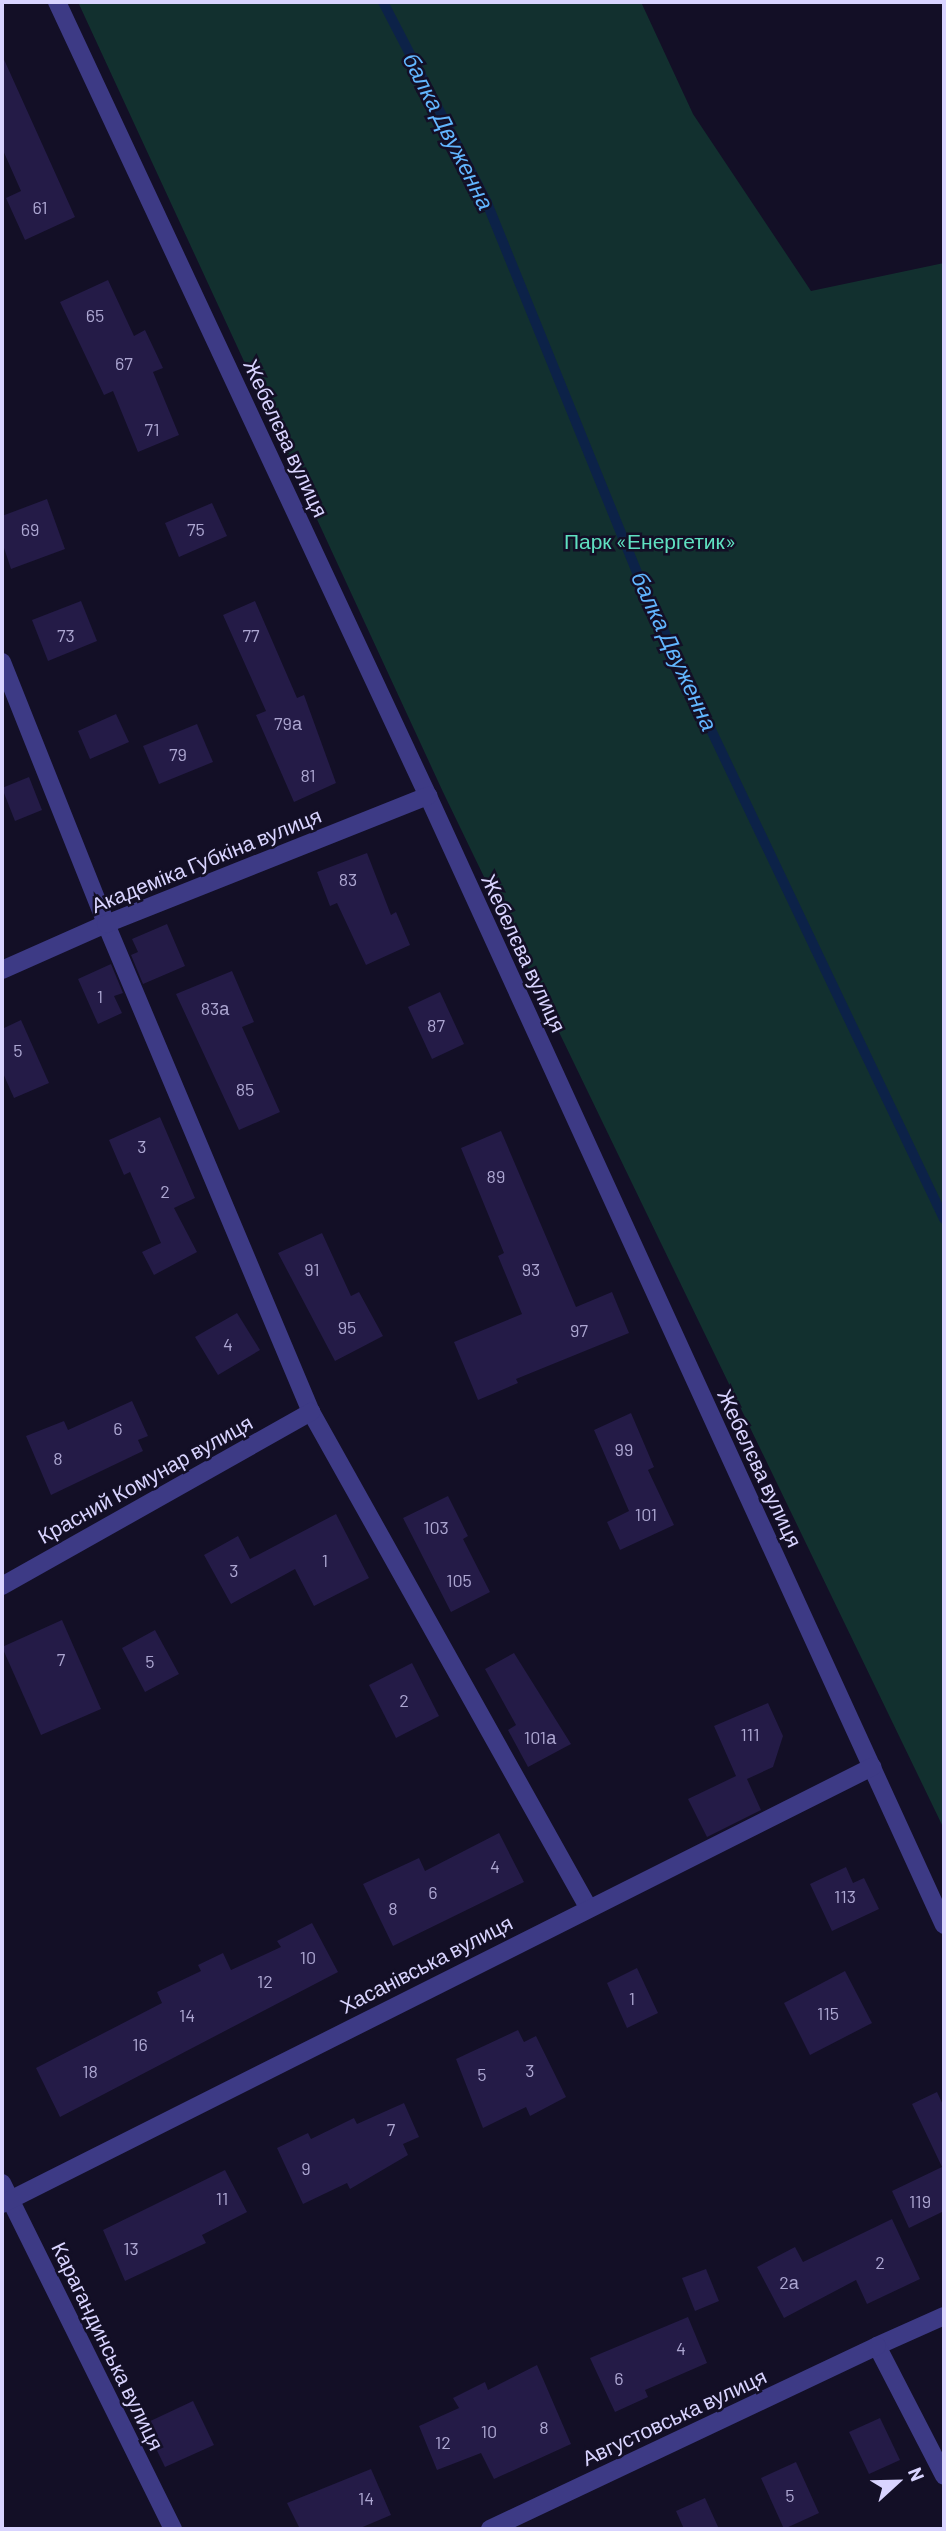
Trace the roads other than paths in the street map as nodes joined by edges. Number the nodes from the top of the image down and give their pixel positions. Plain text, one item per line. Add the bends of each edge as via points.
1 (57, 2) edge
2 (2, 662) edge
3 (428, 796) junction
4 (106, 924) junction
5 (2, 970) edge
6 (311, 1412) junction
7 (2, 1586) edge
8 (872, 1767) junction
9 (588, 1907) junction
10 (944, 1925) edge
11 (2, 2183) edge
12 (6, 2202) edge
13 (944, 2316) edge
14 (877, 2346) junction
15 (944, 2476) edge
16 (173, 2529) edge
17 (490, 2529) edge

1 - 3 street, Жебелєва вулиця
2 - 4 street
3 - 4 street, Академіка Губкіна вулиця
3 - 8 street, Жебелєва вулиця
4 - 5 street, Академіка Губкіна вулиця
4 - 6 street
6 - 7 street, Красний Комунар вулиця
6 - 9 street
8 - 9 street, Хасанівська вулиця
8 - 10 street, Жебелєва вулиця
9 - 12 street, Хасанівська вулиця
11 - 12 street, Карагандинська вулиця
12 - 16 street, Карагандинська вулиця
13 - 14 street
14 - 15 street
14 - 17 street, Августовська вулиця

